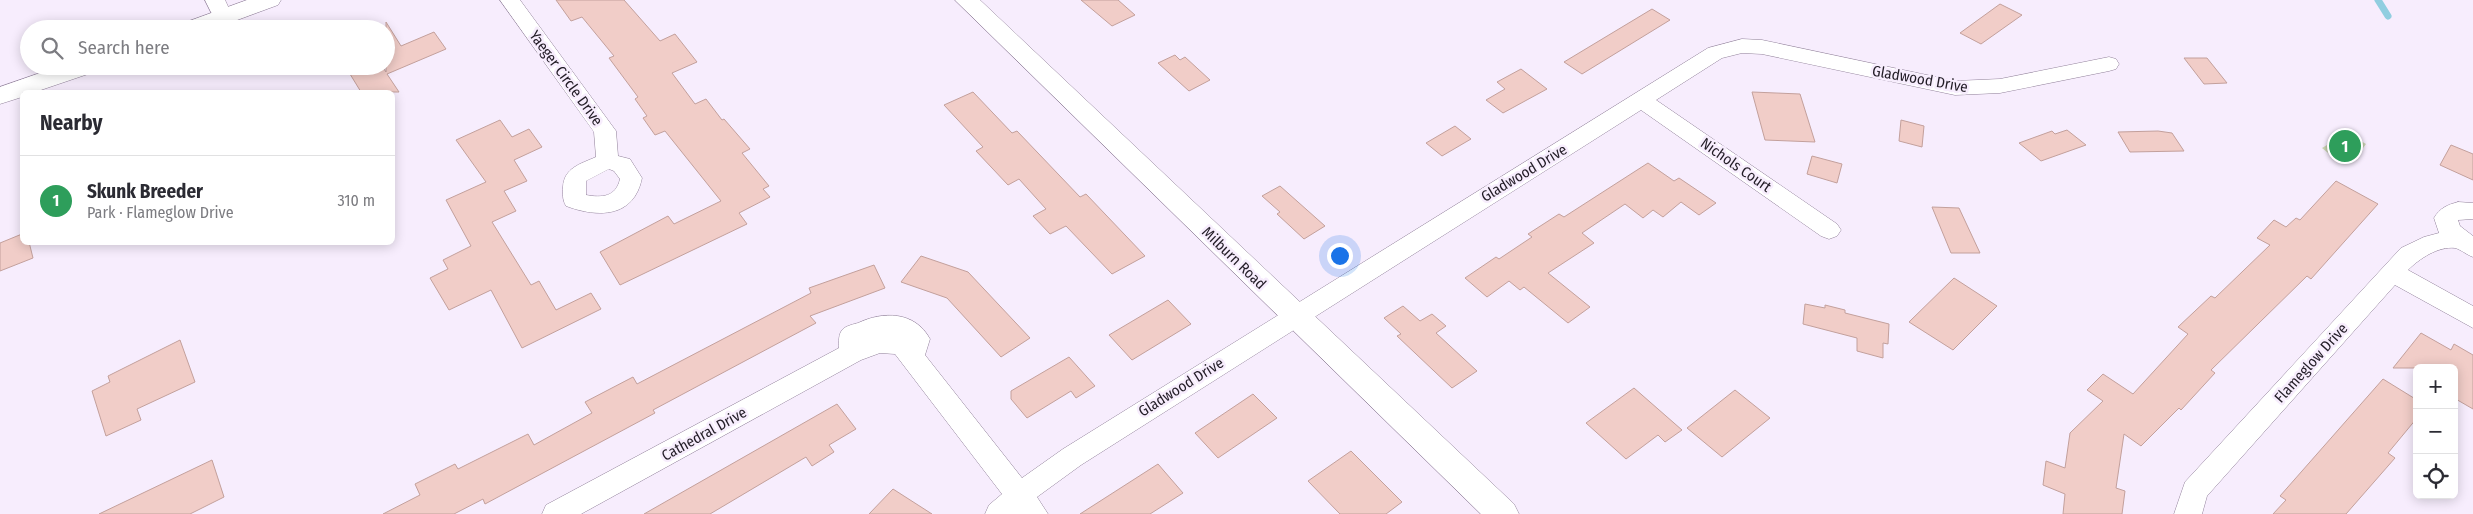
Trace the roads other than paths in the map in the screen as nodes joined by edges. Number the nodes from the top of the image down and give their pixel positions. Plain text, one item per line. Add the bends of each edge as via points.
1 (270, 0) edge
2 (510, 0) edge
3 (966, 0) edge
4 (219, 8) edge
5 (202, 20) edge
6 (2109, 64) dead end
7 (60, 75) edge
8 (0, 96) edge
9 (1642, 100) junction
10 (607, 161) dead end
11 (2473, 211) edge
12 (1829, 230) dead end
13 (2465, 243) edge
14 (2393, 273) junction
15 (1294, 316) junction
16 (2473, 318) edge
17 (1027, 505) edge
18 (556, 514) edge
19 (999, 514) edge
20 (1503, 514) edge
21 (2188, 514) edge

1 - 4 street
2 - 10 street, Yaeger Circle Drive via 605,130
3 - 15 street, Milburn Road
4 - 5 street
6 - 9 street, Gladwood Drive via 2000,86 1955,88 1762,47 1742,46 1711,55
7 - 8 street
9 - 12 street, Nichols Court
9 - 15 street, Gladwood Drive
11 - 13 street, Flameglow Drive via 2456,210 2446,218 2450,231
13 - 14 street, Flameglow Drive via 2432,242 2409,254
14 - 16 street
14 - 21 street, Flameglow Drive via 2195,490
15 - 17 street, Gladwood Drive via 1072,456
15 - 20 street, Milburn Road
17 - 18 street, Cathedral Drive via 902,345 879,344 852,353
17 - 19 street, Gladwood Drive

